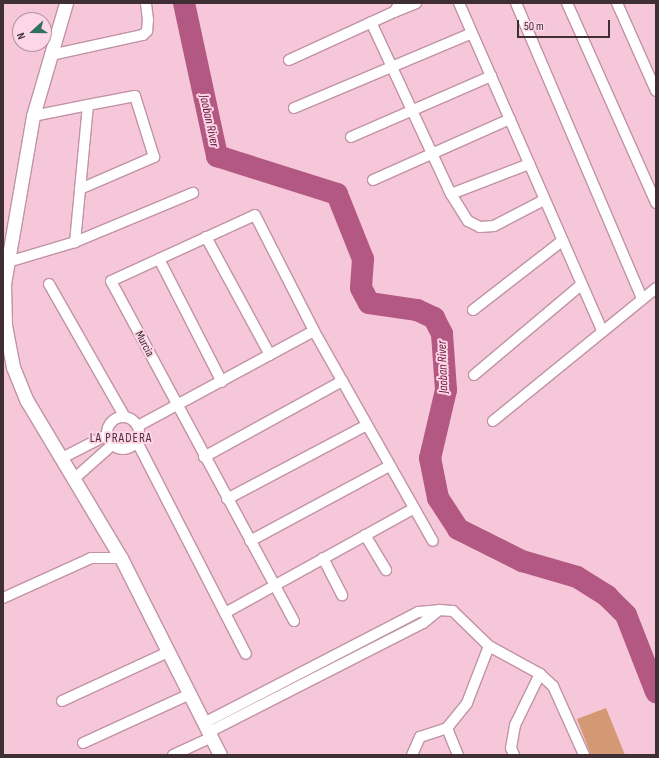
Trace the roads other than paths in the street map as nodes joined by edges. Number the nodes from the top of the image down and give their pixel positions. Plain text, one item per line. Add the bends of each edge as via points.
1 (66, 3) edge
2 (146, 3) edge
3 (400, 3) edge
4 (416, 3) edge
5 (460, 3) edge
6 (567, 3) edge
7 (617, 3) edge
8 (518, 4) edge
9 (394, 12) junction
10 (371, 22) junction
11 (472, 33) junction
12 (51, 55) junction
13 (289, 60) dead end
14 (391, 65) junction
15 (491, 76) junction
16 (656, 91) edge
17 (88, 105) junction
18 (294, 108) dead end
19 (412, 109) junction
20 (33, 116) junction
21 (510, 119) junction
22 (351, 137) dead end
23 (433, 155) junction
24 (529, 164) junction
25 (373, 180) dead end
26 (80, 189) junction
27 (193, 193) dead end
28 (451, 194) junction
29 (544, 200) junction
30 (656, 203) edge
31 (206, 237) junction
32 (562, 241) junction
33 (75, 242) junction
34 (159, 259) junction
35 (8, 262) junction
36 (4, 284) edge
37 (49, 284) dead end
38 (581, 285) junction
39 (656, 288) edge
40 (642, 298) junction
41 (473, 310) dead end
42 (314, 331) junction
43 (602, 331) junction
44 (270, 355) junction
45 (474, 375) dead end
46 (342, 381) junction
47 (222, 382) junction
48 (177, 407) junction
49 (125, 417) junction
50 (494, 421) dead end
51 (138, 426) junction
52 (367, 426) junction
53 (107, 435) junction
54 (137, 442) junction
55 (112, 445) junction
56 (204, 457) junction
57 (62, 458) junction
58 (389, 466) junction
59 (75, 478) junction
60 (228, 499) junction
61 (413, 509) junction
62 (365, 535) junction
63 (250, 541) junction
64 (433, 541) dead end
65 (121, 558) junction
66 (323, 558) junction
67 (386, 570) dead end
68 (274, 586) junction
69 (342, 595) dead end
70 (3, 598) edge
71 (225, 613) junction
72 (294, 621) dead end
73 (488, 646) junction
74 (168, 652) junction
75 (246, 654) dead end
76 (540, 674) junction
77 (190, 694) junction
78 (62, 701) dead end
79 (447, 728) junction
80 (208, 730) junction
81 (83, 743) dead end
82 (173, 755) edge
83 (220, 755) edge
84 (412, 755) edge
85 (458, 755) edge
86 (514, 755) edge
87 (584, 755) edge

1 - 12 street
2 - 12 street via 147,31 143,35
3 - 9 street
4 - 9 street
5 - 11 street
6 - 30 street
7 - 16 street
8 - 40 street
9 - 10 street
10 - 13 street
10 - 14 street
11 - 14 street
11 - 15 street
12 - 20 street
14 - 18 street
14 - 19 street
15 - 19 street
15 - 21 street
17 - 20 street
17 - 26 street
17 - 26 street via 135,96 154,157
19 - 22 street
19 - 23 street
20 - 35 street
21 - 23 street
21 - 24 street
23 - 25 street
23 - 28 street
24 - 28 street
24 - 29 street
26 - 33 street
27 - 33 street
28 - 29 street via 468,221 480,227 494,226
29 - 32 street
31 - 34 street
31 - 42 street via 255,215
31 - 44 street
32 - 38 street
32 - 41 street
33 - 35 street
34 - 47 street
34 - 48 street, Murcia via 111,281
35 - 36 street
36 - 57 street via 5,325 13,367 27,401
37 - 49 street
38 - 43 street
38 - 45 street
39 - 40 street
40 - 43 street
42 - 44 street
42 - 46 street
43 - 50 street
44 - 47 street
46 - 52 street
46 - 56 street
47 - 48 street
48 - 51 street
48 - 56 street, Murcia
49 - 51 street
49 - 53 street via 110,424
51 - 54 street
52 - 58 street
52 - 60 street
53 - 55 street
53 - 57 street
54 - 55 street via 123,449
54 - 71 street
55 - 59 street
56 - 60 street, Murcia
57 - 59 street
58 - 61 street
58 - 63 street
59 - 65 street
60 - 63 street, Murcia
61 - 62 street
61 - 64 street
62 - 66 street
62 - 67 street
63 - 68 street, Murcia
65 - 70 street via 91,558
65 - 74 street
66 - 68 street
66 - 69 street
68 - 71 street
68 - 72 street, Murcia
71 - 75 street
73 - 76 street
73 - 79 street via 466,703
73 - 80 street via 453,611 418,612
74 - 77 street
74 - 78 street
76 - 86 street via 515,725 511,748
76 - 87 street via 554,686
77 - 80 street
77 - 81 street
79 - 84 street via 420,737
79 - 85 street
80 - 82 street
80 - 83 street

